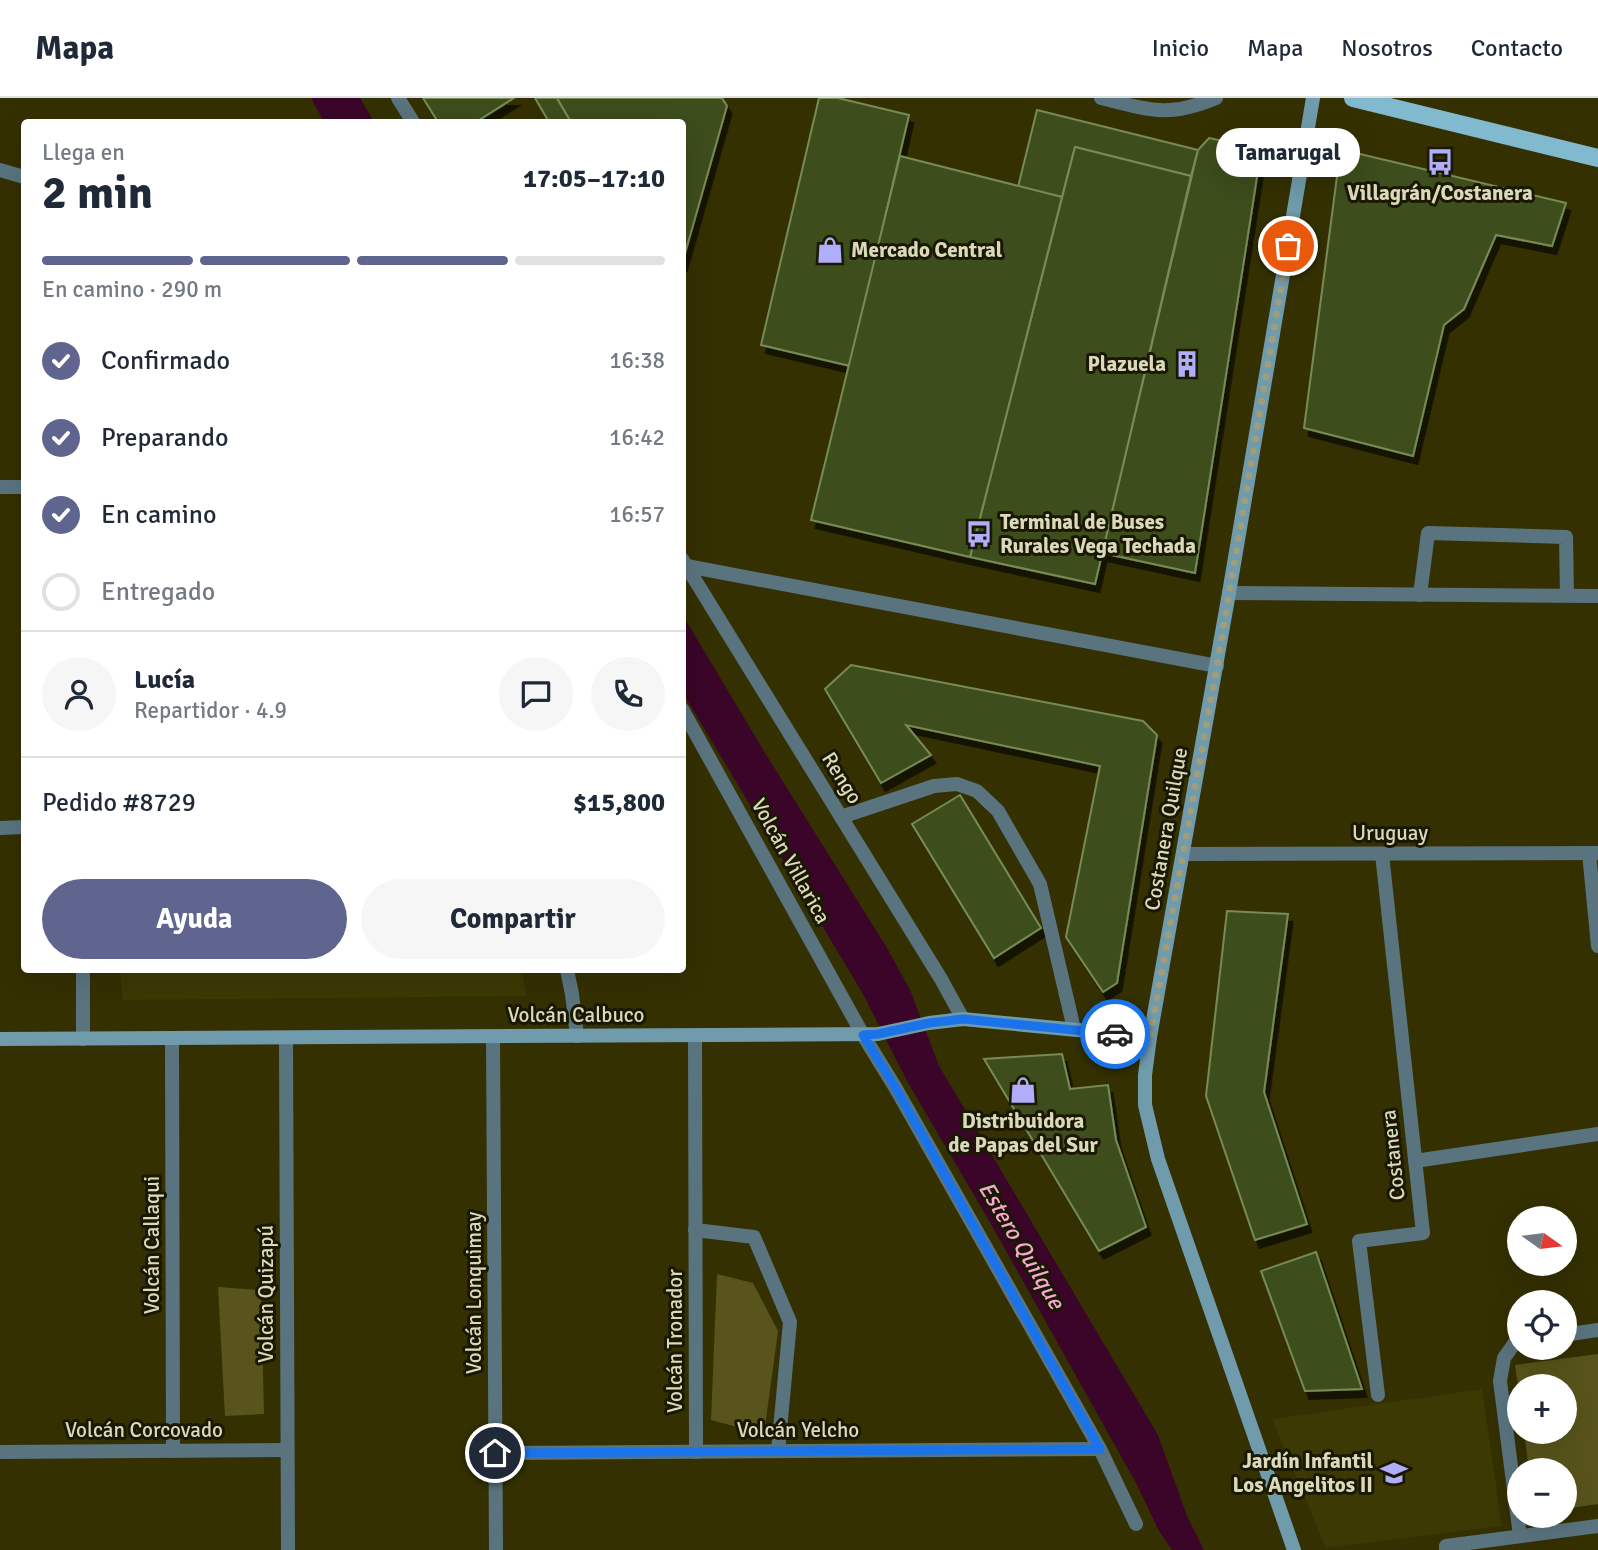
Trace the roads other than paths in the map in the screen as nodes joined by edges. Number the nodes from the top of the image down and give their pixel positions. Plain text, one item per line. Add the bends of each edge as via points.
1 (398, 98) edge
2 (1101, 98) edge
3 (1216, 98) edge
4 (1313, 98) edge
5 (1353, 98) edge
6 (411, 119) edge
7 (1598, 158) edge
8 (0, 170) edge
9 (21, 176) edge
10 (21, 486) edge
11 (0, 487) edge
12 (686, 562) edge
13 (686, 564) edge
14 (1229, 593) junction
15 (1420, 594) junction
16 (1566, 595) junction
17 (1598, 596) edge
18 (1217, 666) junction
19 (686, 719) edge
20 (841, 817) junction
21 (21, 827) edge
22 (0, 828) edge
23 (1593, 853) edge
24 (1183, 854) junction
25 (1382, 854) junction
26 (1598, 946) edge
27 (83, 973) edge
28 (568, 973) edge
29 (963, 1019) junction
30 (1074, 1029) junction
31 (695, 1035) junction
32 (870, 1035) junction
33 (577, 1036) junction
34 (494, 1037) junction
35 (1150, 1037) junction
36 (286, 1038) junction
37 (83, 1039) junction
38 (172, 1039) junction
39 (0, 1040) edge
40 (1598, 1134) edge
41 (1415, 1161) junction
42 (695, 1230) junction
43 (1598, 1331) edge
44 (1577, 1333) edge
45 (1507, 1354) edge
46 (1378, 1395) dead end
47 (1100, 1449) junction
48 (287, 1450) junction
49 (173, 1451) junction
50 (778, 1451) junction
51 (0, 1452) edge
52 (696, 1452) junction
53 (495, 1453) junction
54 (1136, 1524) dead end
55 (1598, 1526) edge
56 (1520, 1536) junction
57 (1446, 1548) edge
58 (288, 1550) edge
59 (496, 1550) edge
60 (1294, 1550) edge

1 - 6 street
2 - 3 street via 1156,111 1178,110
4 - 14 main road, Costanera Quilque
5 - 7 main road
8 - 9 street
10 - 11 street
12 - 18 street
13 - 20 street, Rengo
14 - 15 street
14 - 18 main road, Costanera Quilque
15 - 16 street
15 - 16 street via 1428,533 1566,537
16 - 17 street
18 - 24 main road, Costanera Quilque
19 - 32 street, Volcán Villarica
20 - 29 street, Rengo
20 - 30 street via 934,786 957,784 977,791 998,811 1040,884
21 - 22 street
23 - 25 street, Uruguay
23 - 26 street
24 - 25 street, Uruguay
24 - 35 main road, Costanera Quilque
25 - 41 street, Costanera
27 - 37 street
28 - 33 street
29 - 30 main road, Volcán Calbuco
29 - 32 main road, Volcán Calbuco
30 - 35 main road, Volcán Calbuco
31 - 32 main road, Volcán Calbuco
31 - 33 main road, Volcán Calbuco
31 - 42 street, Volcán Tronador
32 - 47 street, Volcán Villarica
33 - 34 main road, Volcán Calbuco
34 - 36 main road, Volcán Calbuco
34 - 53 street, Volcán Lonquimay
35 - 60 main road, Costanera Quilque via 1145,1105 1151,1133
36 - 38 main road, Volcán Calbuco
36 - 48 street, Volcán Quizapú
37 - 38 main road, Volcán Calbuco
37 - 39 main road, Volcán Calbuco
38 - 49 street, Volcán Callaqui
40 - 41 street
41 - 46 street, Costanera via 1423,1233 1359,1241
42 - 50 street via 754,1237 790,1322
42 - 52 street, Volcán Tronador
43 - 44 street
45 - 56 street via 1500,1381
47 - 50 street, Volcán Yelcho
47 - 54 street, Volcán Villarica
48 - 49 street, Volcán Corcovado
48 - 58 street, Volcán Quizapú
49 - 51 street, Volcán Corcovado
50 - 52 street, Volcán Yelcho
52 - 53 street, Volcán Yelcho
53 - 59 street, Volcán Lonquimay
55 - 56 street
56 - 57 street

